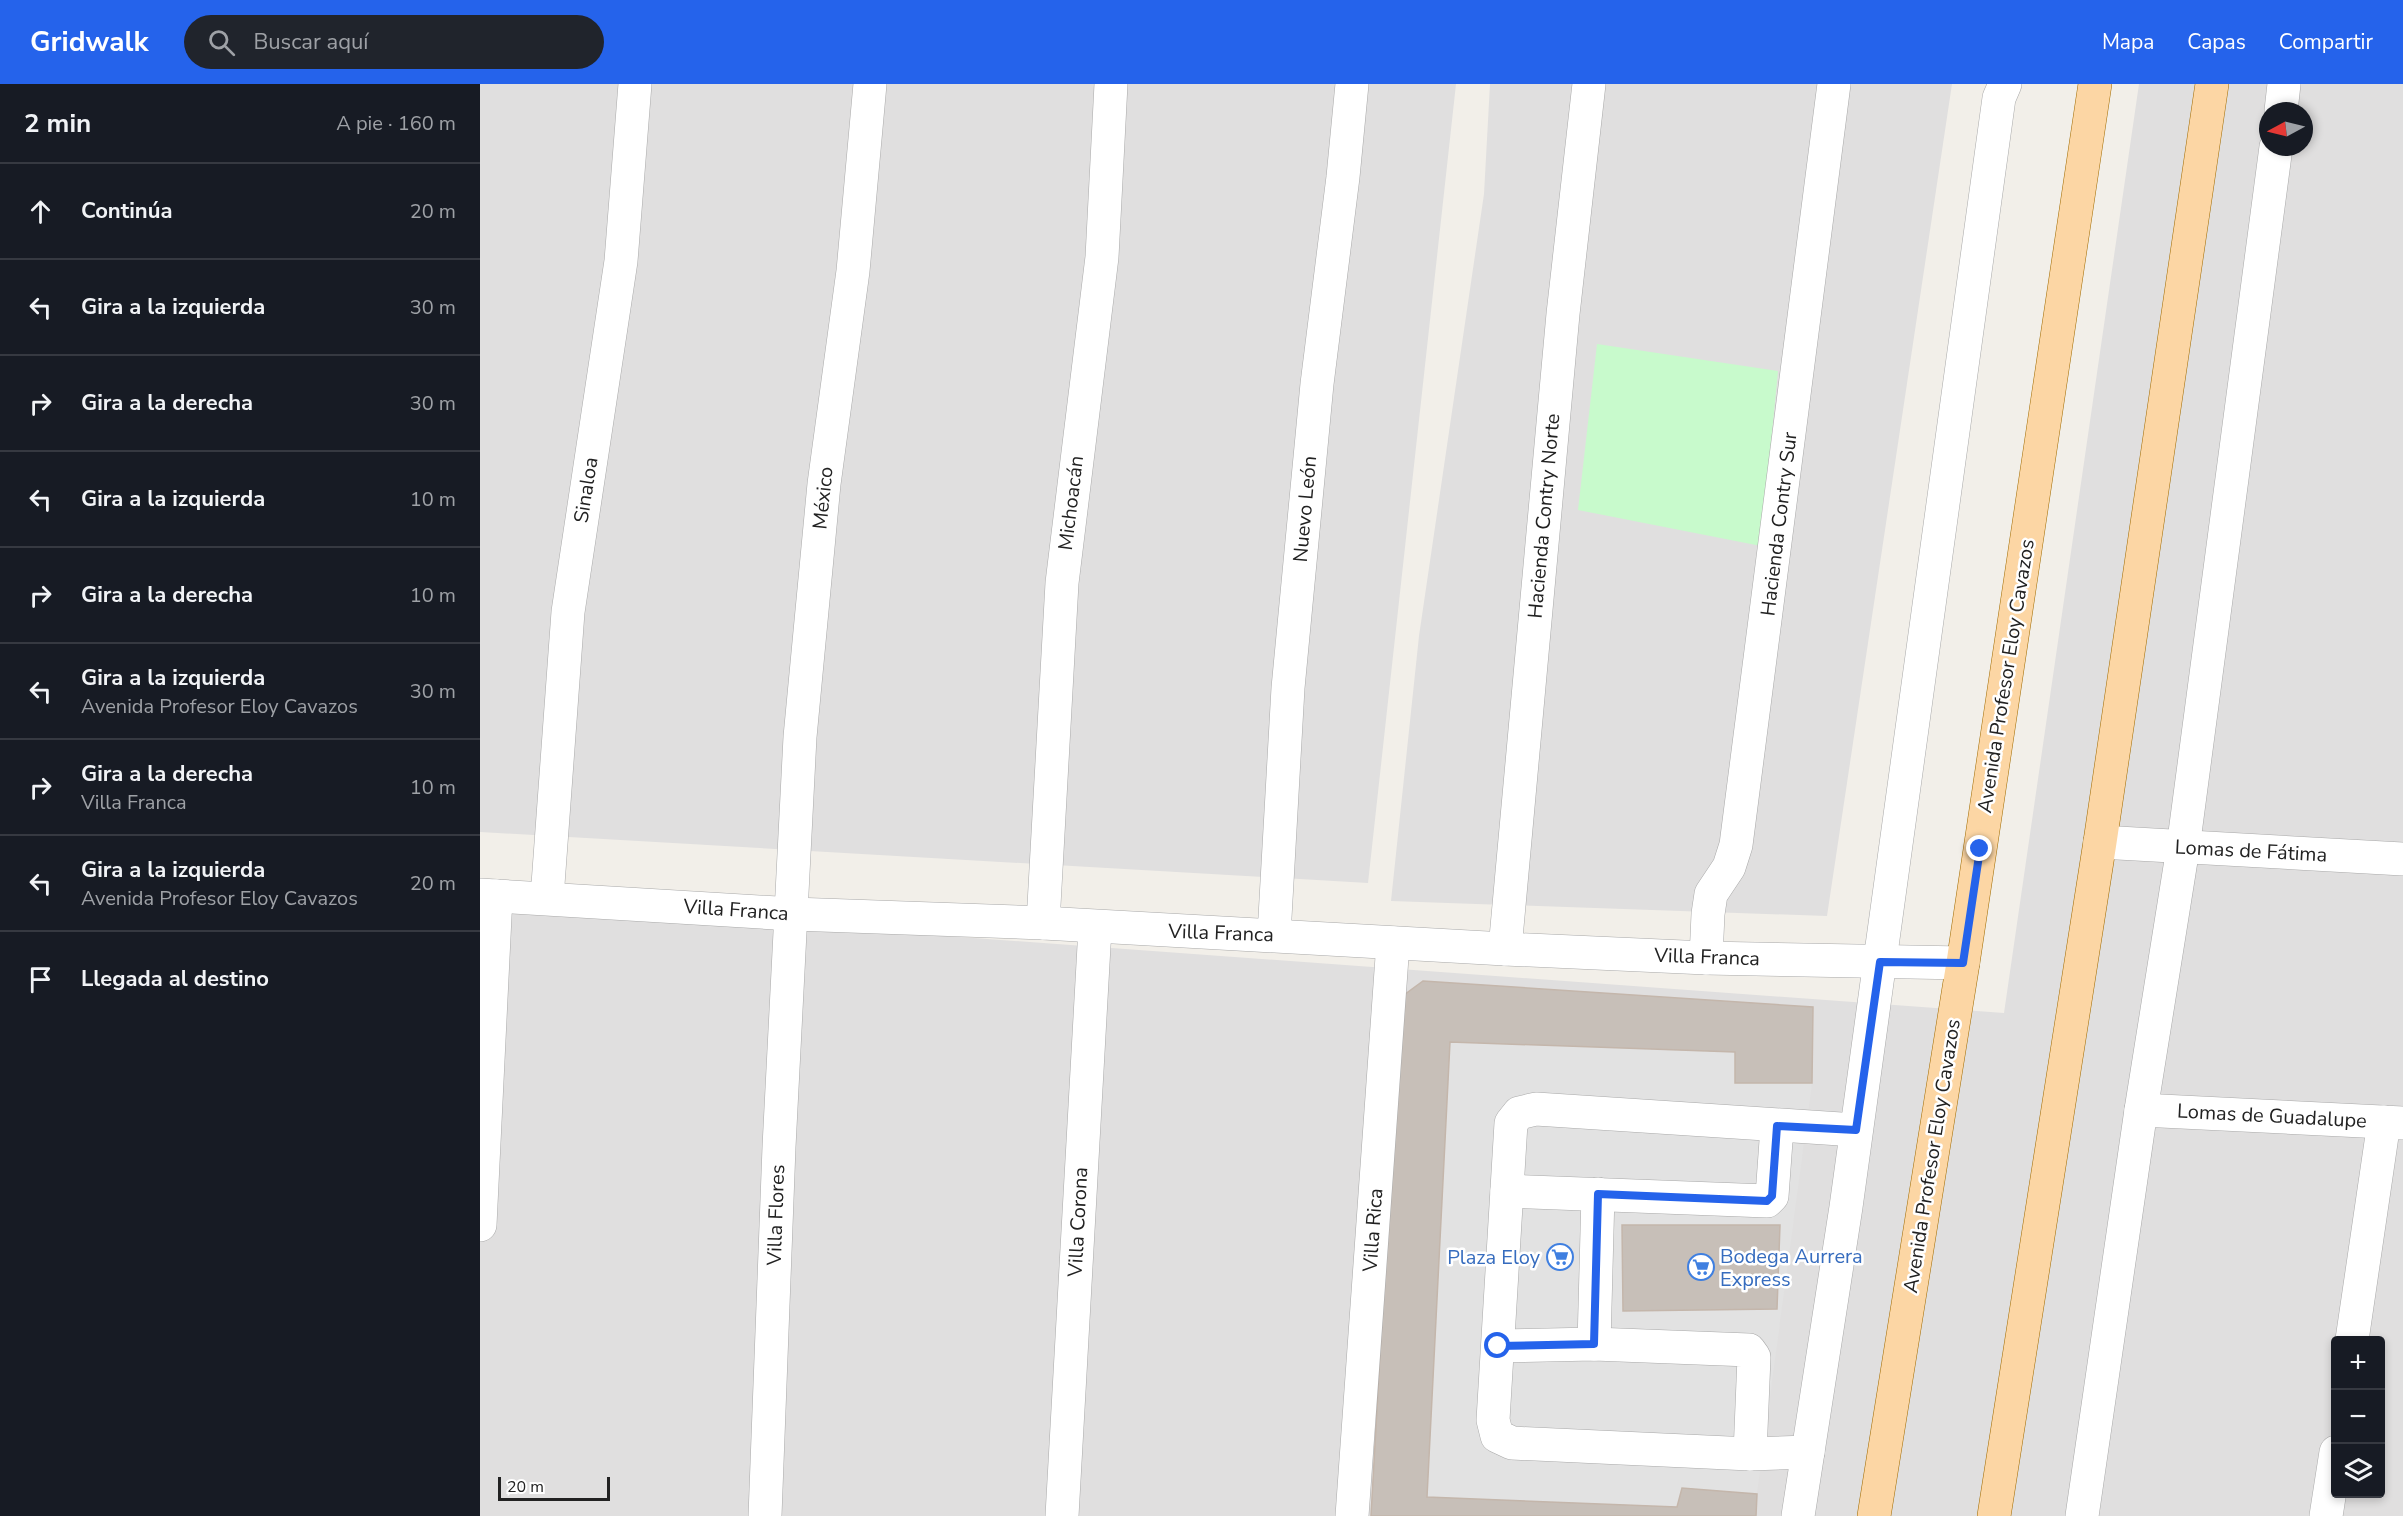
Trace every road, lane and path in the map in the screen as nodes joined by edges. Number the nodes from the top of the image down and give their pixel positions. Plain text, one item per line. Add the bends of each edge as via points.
1 (635, 84) edge
2 (870, 84) edge
3 (1111, 84) edge
4 (1352, 84) edge
5 (1589, 84) edge
6 (1834, 84) edge
7 (2005, 84) edge
8 (2096, 84) edge
9 (2212, 84) edge
10 (2284, 84) edge
11 (2282, 102) edge
12 (2275, 156) edge
13 (2100, 842) junction
14 (2183, 848) junction
15 (2403, 859) edge
16 (488, 896) edge
17 (547, 898) junction
18 (793, 914) junction
19 (1043, 923) junction
20 (1095, 928) junction
21 (1274, 935) junction
22 (1393, 943) junction
23 (1506, 949) junction
24 (1706, 958) junction
25 (1880, 962) junction
26 (1963, 963) junction
27 (2141, 1110) junction
28 (2394, 1122) edge
29 (1777, 1126) junction
30 (1856, 1130) junction
31 (1507, 1191) junction
32 (1598, 1194) junction
33 (480, 1225) edge
34 (2353, 1336) edge
35 (1594, 1344) junction
36 (1498, 1346) junction
37 (1808, 1452) junction
38 (1750, 1454) junction
39 (2331, 1484) edge
40 (765, 1516) edge
41 (1062, 1516) edge
42 (1352, 1516) edge
43 (1798, 1516) edge
44 (1874, 1516) edge
45 (1994, 1516) edge
46 (2082, 1516) edge
47 (2326, 1516) edge

1 - 17 street, Sinaloa via 621,261 568,612
2 - 18 street, México via 853,271 824,484 800,737
3 - 19 street, Michoacán via 1102,256 1062,583
4 - 21 street, Nuevo León via 1317,384 1288,688
5 - 23 street, Hacienda Contry Norte via 1563,315
6 - 24 street, Hacienda Contry Sur via 1736,845 1729,867 1711,894
7 - 25 street via 1999,98
8 - 26 main road, Avenida Profesor Eloy Cavazos
9 - 13 main road
10 - 11 street
12 - 14 street
13 - 14 street, Lomas de Fátima
13 - 45 main road
14 - 15 street, Lomas de Fátima
14 - 27 street
16 - 17 street, Villa Franca
16 - 33 street
17 - 18 street, Villa Franca
18 - 19 street, Villa Franca
18 - 40 street, Villa Flores via 779,1147
19 - 20 street, Villa Franca
20 - 21 street, Villa Franca
20 - 41 street, Villa Corona
21 - 22 street, Villa Franca
22 - 23 street, Villa Franca
22 - 42 street, Villa Rica
23 - 24 street, Villa Franca
24 - 25 street, Villa Franca
25 - 26 street, Villa Franca
25 - 30 street
26 - 44 main road, Avenida Profesor Eloy Cavazos
27 - 28 street, Lomas de Guadalupe
27 - 46 street
28 - 34 street
29 - 30 street
29 - 31 street via 1524,1111 1510,1123
29 - 32 street via 1770,1200
30 - 37 street
31 - 32 street
31 - 36 street
32 - 35 street
35 - 36 street
35 - 38 street via 1749,1350 1753,1353
36 - 38 street via 1493,1420 1502,1440
37 - 38 street
37 - 43 street
39 - 47 street

